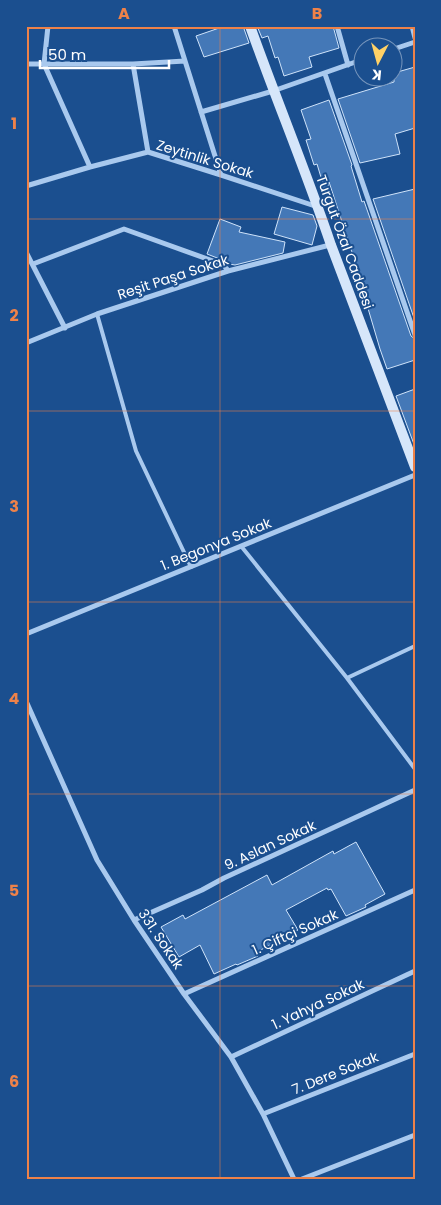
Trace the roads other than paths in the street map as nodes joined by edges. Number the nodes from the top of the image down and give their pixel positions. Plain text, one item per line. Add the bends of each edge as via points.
1 (48, 26) edge
2 (174, 26) edge
3 (250, 26) edge
4 (337, 26) edge
5 (412, 26) edge
6 (415, 38) edge
7 (185, 61) junction
8 (354, 62) edge
9 (26, 64) edge
10 (44, 64) junction
11 (134, 64) junction
12 (348, 64) junction
13 (325, 74) junction
14 (273, 92) junction
15 (201, 112) junction
16 (148, 152) junction
17 (90, 167) junction
18 (221, 175) junction
19 (26, 186) edge
20 (318, 207) junction
21 (331, 245) junction
22 (26, 252) edge
23 (33, 264) junction
24 (228, 271) junction
25 (97, 314) junction
26 (65, 328) junction
27 (415, 336) edge
28 (26, 343) edge
29 (415, 467) edge
30 (415, 476) edge
31 (241, 546) junction
32 (191, 566) junction
33 (26, 634) edge
34 (415, 646) edge
35 (347, 678) junction
36 (26, 701) edge
37 (415, 769) edge
38 (415, 790) edge
39 (415, 890) edge
40 (134, 920) junction
41 (415, 971) edge
42 (184, 994) junction
43 (415, 1054) edge
44 (231, 1057) junction
45 (263, 1114) junction
46 (415, 1135) edge
47 (294, 1179) edge
48 (302, 1179) edge

1 - 10 street
2 - 7 street
3 - 14 street, Turgut Özal Caddesi
4 - 12 street
5 - 6 street
7 - 11 street
7 - 15 street
8 - 12 street
9 - 10 street
10 - 11 street
10 - 17 street
11 - 16 street
12 - 13 street
13 - 14 street
13 - 27 street
14 - 15 street
14 - 20 street, Turgut Özal Caddesi
15 - 18 street
16 - 17 street, Zeytinlik Sokak
16 - 18 street, Zeytinlik Sokak
17 - 19 street, Zeytinlik Sokak
18 - 20 street, Zeytinlik Sokak
20 - 21 street, Turgut Özal Caddesi
21 - 24 street, Reşit Paşa Sokak
21 - 29 street, Turgut Özal Caddesi
22 - 23 street
23 - 24 street via 124,229 224,265
23 - 26 street
24 - 25 street, Reşit Paşa Sokak
25 - 26 street, Reşit Paşa Sokak
25 - 32 lane via 136,451
26 - 28 street, Reşit Paşa Sokak
30 - 31 street, 1. Begonya Sokak
31 - 32 street, 1. Begonya Sokak
31 - 35 lane
32 - 33 street, 1. Begonya Sokak
34 - 35 lane
35 - 37 lane
36 - 40 street, 331. Sokak via 97,860
38 - 40 street, 9. Aslan Sokak
39 - 42 street, 1. Çiftçi Sokak
40 - 42 street, 331. Sokak
41 - 44 street, 1. Yahya Sokak
42 - 44 street, 331. Sokak
43 - 45 street, 7. Dere Sokak
44 - 45 street, 331. Sokak
45 - 47 street, 331. Sokak
46 - 48 street

